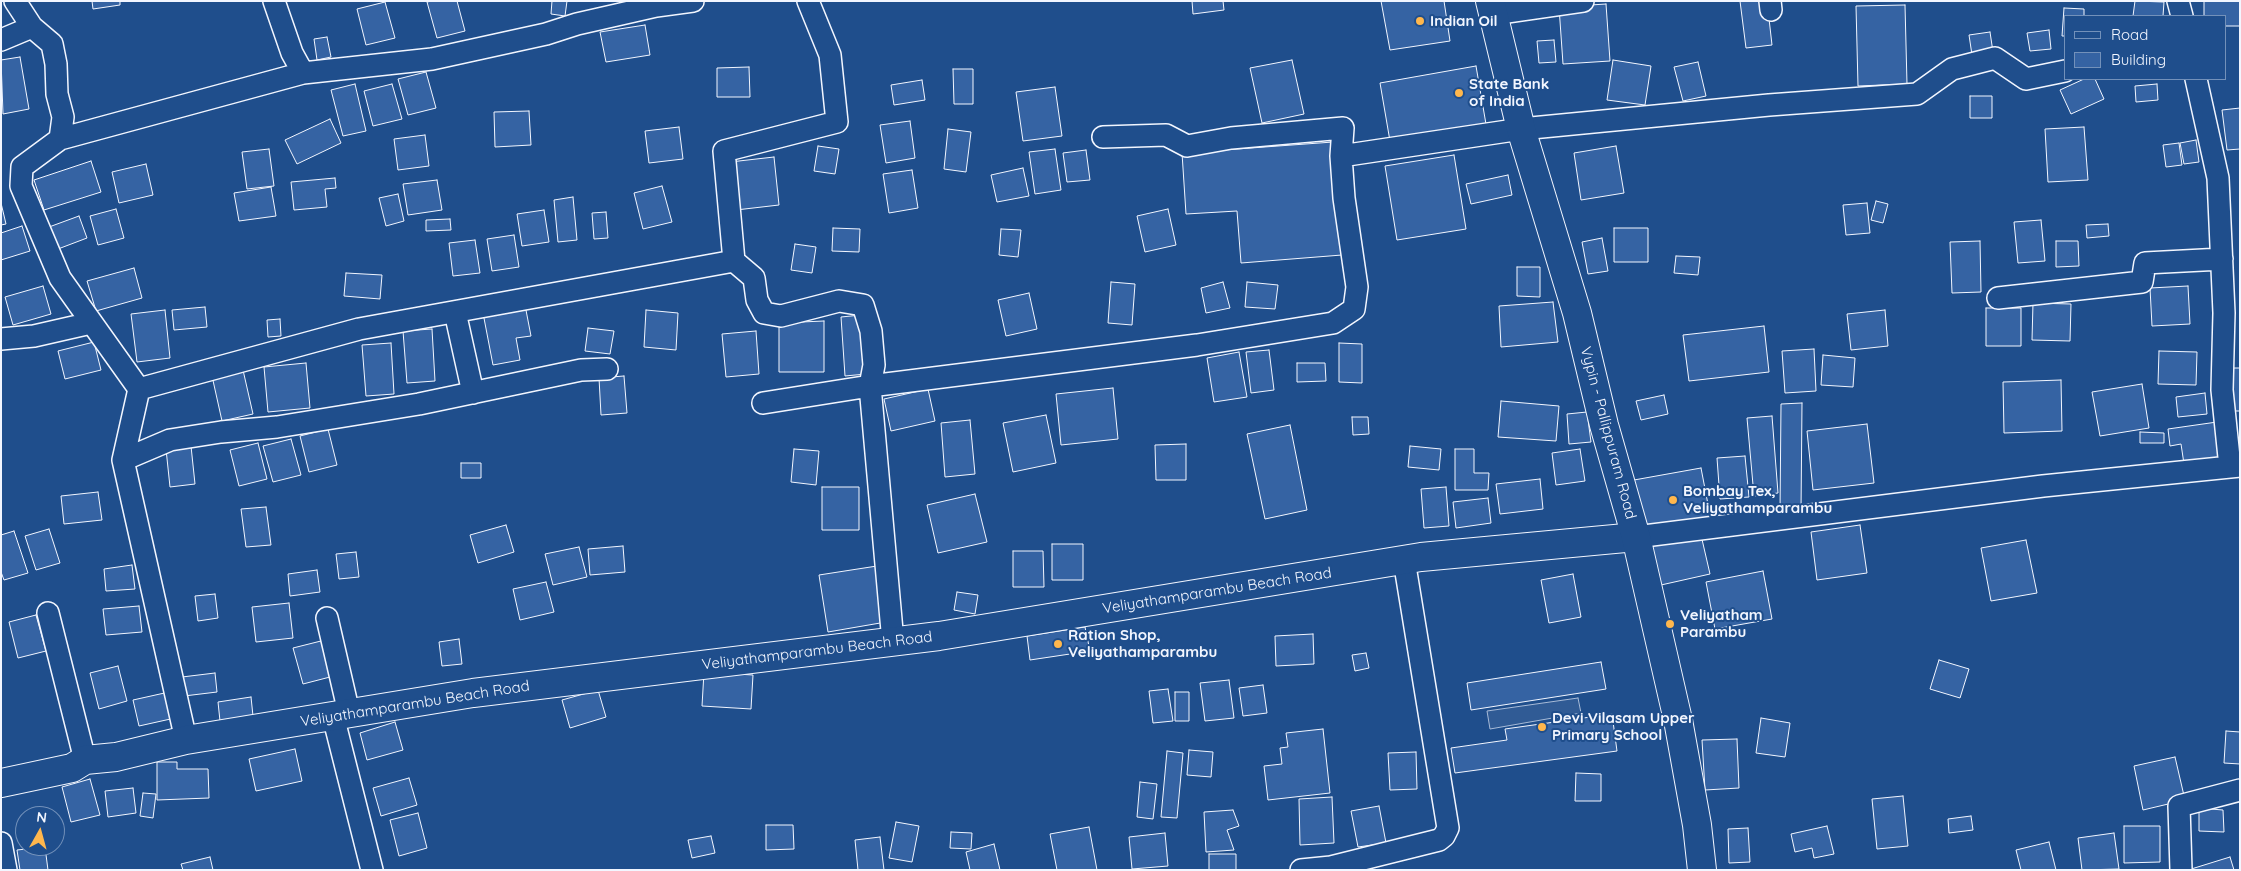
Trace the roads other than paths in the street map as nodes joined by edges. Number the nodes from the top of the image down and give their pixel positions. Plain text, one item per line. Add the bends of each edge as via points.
1 (15, 1) edge
2 (274, 1) edge
3 (693, 1) edge
4 (808, 1) edge
5 (1583, 1) edge
6 (2178, 1) edge
7 (1491, 8) edge
8 (2182, 15) edge
9 (32, 27) junction
10 (1, 40) edge
11 (2064, 71) edge
12 (303, 73) junction
13 (2196, 80) edge
14 (1521, 129) junction
15 (1103, 136) dead end
16 (60, 139) junction
17 (1342, 156) junction
18 (2222, 259) junction
19 (734, 261) junction
20 (1998, 298) dead end
21 (455, 312) junction
22 (91, 323) junction
23 (1, 339) edge
24 (607, 369) dead end
25 (870, 386) junction
26 (139, 389) junction
27 (473, 393) junction
28 (763, 403) dead end
29 (124, 460) junction
30 (2235, 466) edge
31 (1636, 537) junction
32 (1404, 560) junction
33 (48, 612) dead end
34 (327, 618) dead end
35 (893, 642) junction
36 (341, 715) junction
37 (186, 740) junction
38 (85, 760) junction
39 (1, 783) edge
40 (2240, 790) edge
41 (1, 844) edge
42 (1331, 868) edge
43 (6, 870) edge
44 (372, 870) edge
45 (1301, 870) edge
46 (1702, 870) edge
47 (2180, 870) edge

1 - 9 street
2 - 12 street via 292,53
3 - 12 street via 656,6 432,59
4 - 19 street via 830,55 837,122 724,151
5 - 7 street
6 - 8 street
7 - 14 main road, Vypin - Pallippuram Road
9 - 10 street
9 - 16 street via 52,44 62,117
11 - 14 street via 2026,79 1995,58 1952,70 1917,94
12 - 16 street
13 - 18 street via 2218,178
14 - 17 street
14 - 31 main road, Vypin - Pallippuram Road via 1577,313
15 - 17 street via 1166,135 1187,146 1231,138 1342,128
16 - 22 street via 22,167 21,186 60,278
17 - 25 street via 1344,198 1357,287 1354,309 1333,323 1197,345
18 - 20 street via 2145,262 2142,282
18 - 30 street via 2222,390
19 - 21 street
19 - 25 street via 754,278 757,300 764,313 781,316 839,301 863,306 871,331 874,365
21 - 26 street via 359,329
21 - 27 street
22 - 23 street via 34,336
22 - 26 street
24 - 27 street via 581,370
25 - 28 street
25 - 35 street
26 - 29 street
27 - 29 street via 277,427 170,440
29 - 37 street
30 - 31 street via 2043,486
31 - 32 main road, Veliyathamparambu Beach Road
31 - 46 main road, Vypin - Pallippuram Road via 1678,720
32 - 35 main road, Veliyathamparambu Beach Road
32 - 42 street via 1448,828 1439,840
33 - 38 street
34 - 36 street
35 - 36 main road, Veliyathamparambu Beach Road via 472,693
36 - 37 main road, Veliyathamparambu Beach Road
36 - 44 street
37 - 38 main road, Veliyathamparambu Beach Road via 116,757
38 - 39 main road, Veliyathamparambu Beach Road via 72,768
40 - 47 street via 2179,806
41 - 43 street
42 - 45 street

